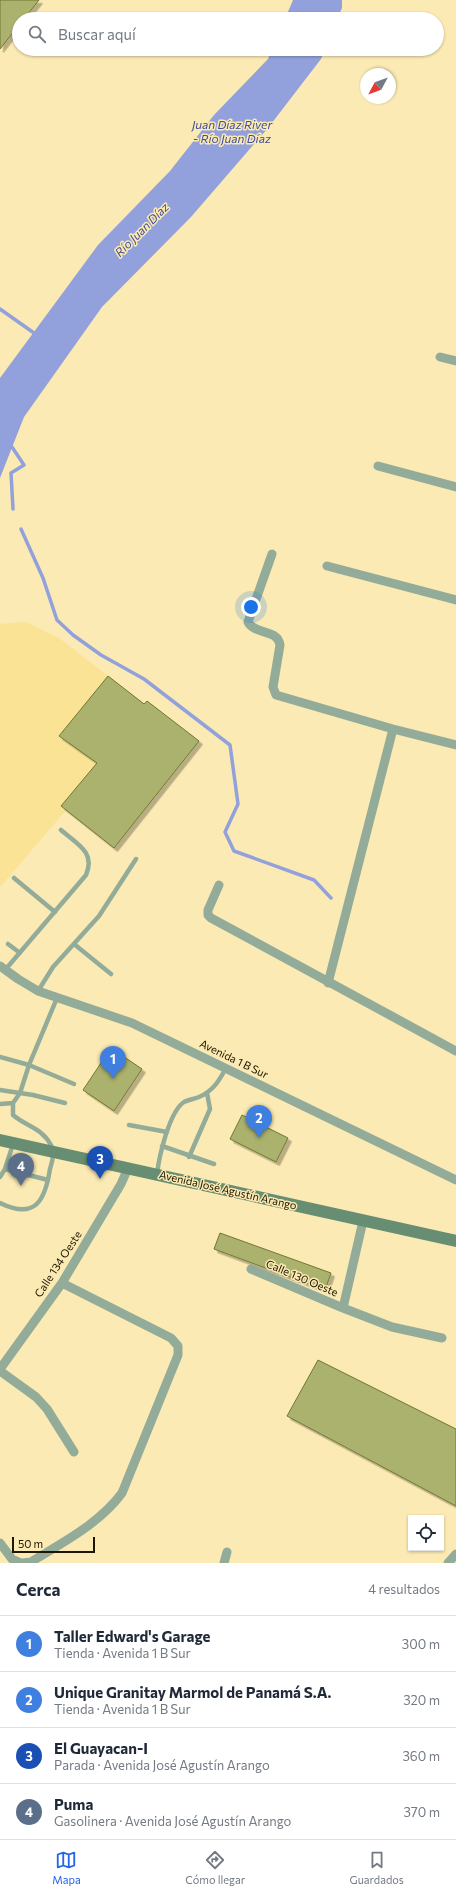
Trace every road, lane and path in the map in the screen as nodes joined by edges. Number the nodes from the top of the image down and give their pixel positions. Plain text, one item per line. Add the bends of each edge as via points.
1 (440, 357) dead end
2 (456, 361) edge
3 (378, 466) dead end
4 (456, 487) edge
5 (272, 554) dead end
6 (327, 566) dead end
7 (456, 600) edge
8 (393, 729) junction
9 (456, 745) edge
10 (61, 830) dead end
11 (136, 859) dead end
12 (14, 878) dead end
13 (219, 885) dead end
14 (55, 912) junction
15 (8, 944) dead end
16 (74, 944) junction
17 (20, 953) junction
18 (3, 968) edge
19 (111, 974) dead end
20 (328, 983) junction
21 (38, 991) junction
22 (57, 998) junction
23 (456, 1051) edge
24 (0, 1057) edge
25 (29, 1065) junction
26 (226, 1068) junction
27 (74, 1084) dead end
28 (0, 1090) edge
29 (207, 1093) junction
30 (20, 1094) junction
31 (13, 1103) junction
32 (64, 1103) dead end
33 (0, 1104) edge
34 (129, 1125) dead end
35 (167, 1132) junction
36 (0, 1140) edge
37 (13, 1143) junction
38 (162, 1146) junction
39 (53, 1151) junction
40 (190, 1157) junction
41 (214, 1164) dead end
42 (128, 1168) junction
43 (5, 1169) junction
44 (157, 1174) junction
45 (0, 1177) edge
46 (48, 1180) junction
47 (456, 1180) edge
48 (0, 1203) edge
49 (363, 1221) junction
50 (456, 1241) edge
51 (251, 1269) dead end
52 (62, 1283) junction
53 (343, 1308) junction
54 (442, 1338) dead end
55 (0, 1370) edge
56 (74, 1452) dead end
57 (0, 1543) edge
58 (227, 1552) dead end
59 (456, 1554) edge
60 (20, 1563) edge
61 (224, 1563) edge
62 (448, 1563) edge

1 - 2 street
3 - 4 street
5 - 8 street via 248,622 252,627 279,640 274,692 279,696
6 - 7 street
8 - 9 street
8 - 20 street
10 - 14 lane via 88,854 90,866 86,875
11 - 16 lane via 99,916
12 - 14 lane
13 - 20 street via 208,910 209,917
14 - 17 lane
15 - 17 lane
16 - 19 lane
16 - 21 lane via 53,967
17 - 18 lane
18 - 21 street, Avenida 1 B Sur
20 - 23 street
21 - 22 street, Avenida 1 B Sur
22 - 25 lane
22 - 26 street, Avenida 1 B Sur via 132,1023
24 - 25 lane
25 - 27 lane
25 - 30 lane
26 - 29 lane via 218,1082
26 - 47 street, Avenida 1 B Sur
28 - 30 lane
29 - 35 lane via 183,1103
29 - 40 lane via 210,1109
30 - 31 lane
30 - 32 lane
31 - 33 lane
31 - 39 lane via 13,1115 38,1129
34 - 35 lane
35 - 38 lane
36 - 37 main road, Avenida José Agustín Arango
37 - 39 main road, Avenida José Agustín Arango
37 - 43 lane
38 - 40 lane
38 - 44 lane
39 - 42 main road, Avenida José Agustín Arango
39 - 46 lane
40 - 41 lane
42 - 44 main road, Avenida José Agustín Arango
42 - 52 street, Calle 134 Oeste
43 - 45 lane
43 - 46 lane
44 - 49 main road, Avenida José Agustín Arango
46 - 48 lane via 41,1201 32,1208 17,1208
49 - 50 main road, Avenida José Agustín Arango
49 - 53 street, Calle 130 Oeste
51 - 53 street, Calle 130 Oeste
52 - 55 street, Calle 134 Oeste
52 - 60 street via 171,1338 176,1342 179,1351 122,1493 94,1522 31,1562
53 - 54 street, Calle 130 Oeste via 392,1327
55 - 56 street via 36,1397
57 - 60 street via 8,1554
58 - 61 street
59 - 62 street

